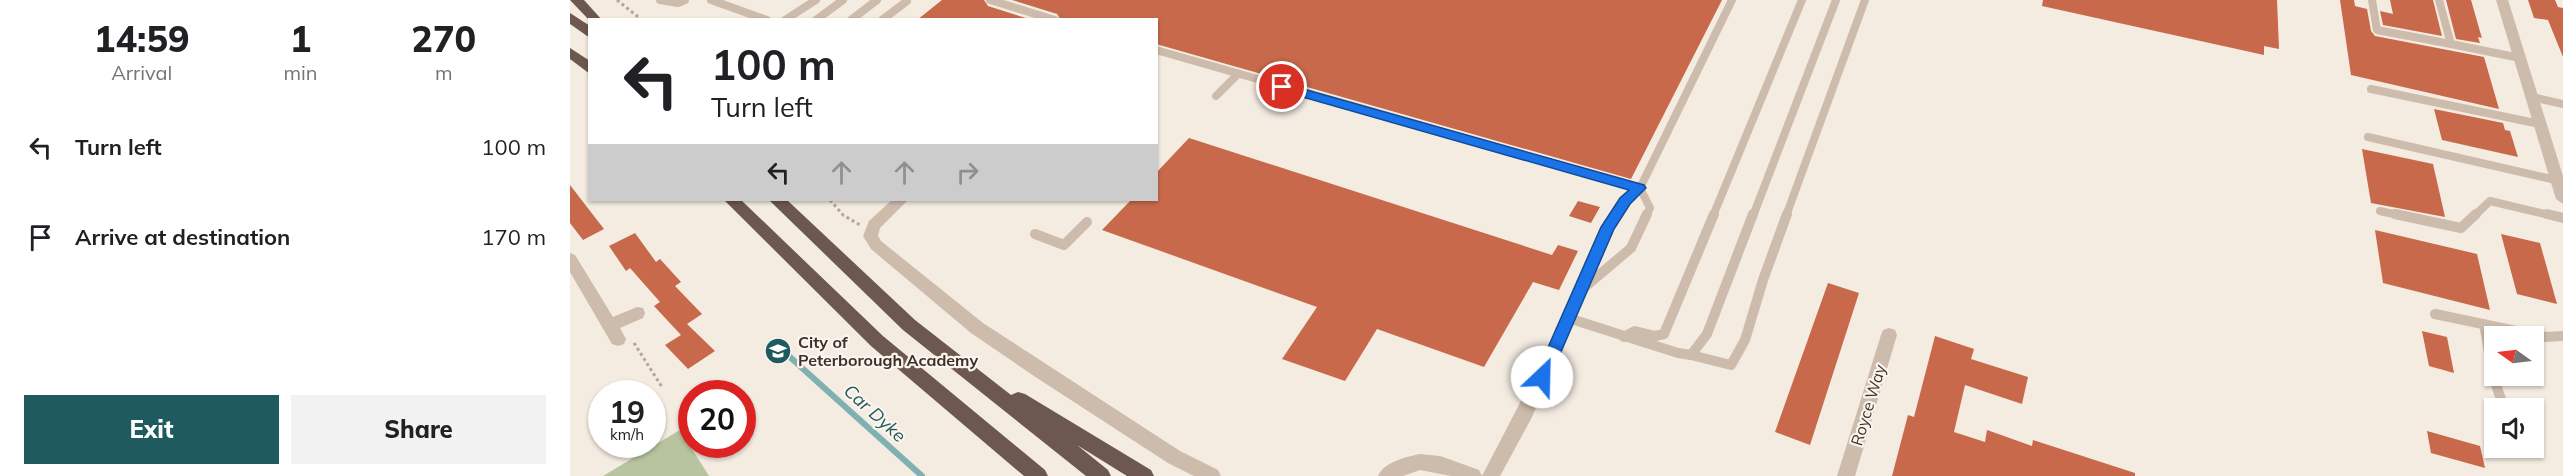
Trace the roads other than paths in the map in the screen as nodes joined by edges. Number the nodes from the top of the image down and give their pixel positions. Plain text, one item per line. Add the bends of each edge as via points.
1 (577, 0) edge
2 (660, 0) edge
3 (685, 0) edge
4 (711, 0) edge
5 (816, 0) edge
6 (843, 0) edge
7 (877, 0) edge
8 (990, 0) edge
9 (1732, 0) edge
10 (1803, 0) edge
11 (1836, 0) edge
12 (1865, 0) edge
13 (2372, 0) edge
14 (2439, 0) edge
15 (2502, 0) edge
16 (907, 1) edge
17 (570, 17) edge
18 (594, 18) edge
19 (761, 18) edge
20 (788, 18) edge
21 (819, 18) edge
22 (853, 18) edge
23 (885, 18) edge
24 (1048, 18) edge
25 (588, 32) edge
26 (2451, 44) junction
27 (1158, 51) edge
28 (570, 52) edge
29 (2520, 58) junction
30 (570, 62) edge
31 (588, 67) edge
32 (588, 74) edge
33 (1238, 74) junction
34 (2371, 89) dead end
35 (1216, 96) dead end
36 (2532, 97) junction
37 (2563, 104) edge
38 (2540, 124) junction
39 (2368, 137) dead end
40 (2556, 180) junction
41 (1640, 188) junction
42 (2563, 199) edge
43 (733, 201) edge
44 (778, 201) edge
45 (900, 201) edge
46 (2380, 211) dead end
47 (2563, 218) edge
48 (1087, 222) dead end
49 (1035, 234) dead end
50 (570, 259) edge
51 (1579, 292) junction
52 (637, 313) dead end
53 (2435, 314) dead end
54 (1568, 318) junction
55 (2484, 324) junction
56 (1889, 335) dead end
57 (1624, 336) junction
58 (2563, 336) edge
59 (1691, 354) junction
60 (958, 364) junction
61 (1542, 377) joint
62 (2501, 398) edge
63 (1038, 476) edge
64 (1101, 476) edge
65 (1144, 476) edge
66 (1212, 476) edge
67 (1387, 476) edge
68 (1473, 476) edge
69 (1491, 476) edge
70 (1846, 476) edge

1 - 18 highway
2 - 3 lane
4 - 19 lane
5 - 20 lane
6 - 21 lane
7 - 22 lane
8 - 24 lane
9 - 41 lane
10 - 57 lane via 1664,334 1635,331
11 - 59 lane via 1707,334
12 - 59 lane via 1745,340 1731,365
13 - 26 lane via 2377,30
14 - 26 lane
15 - 29 street
16 - 23 lane
17 - 25 highway
26 - 29 lane
27 - 33 lane
28 - 31 highway
29 - 36 street
30 - 32 highway
33 - 35 lane
33 - 41 lane
34 - 38 lane
36 - 37 lane
36 - 38 street
38 - 40 street
39 - 40 lane
40 - 42 street
41 - 51 lane via 1625,201 1608,227
41 - 51 lane via 1650,208 1630,248
43 - 63 highway via 877,340
44 - 60 highway via 909,325
45 - 66 street via 872,228 870,236 876,245 977,328 1174,457
46 - 47 lane via 2461,228 2490,201
48 - 49 lane via 1064,245
50 - 52 street via 614,332
51 - 54 lane
53 - 55 lane
54 - 57 lane
54 - 61 lane
55 - 58 lane via 2545,337
55 - 62 lane
56 - 70 street, Royce Way
57 - 59 lane
60 - 64 highway
60 - 65 highway
61 - 69 street
67 - 68 street via 1426,460

